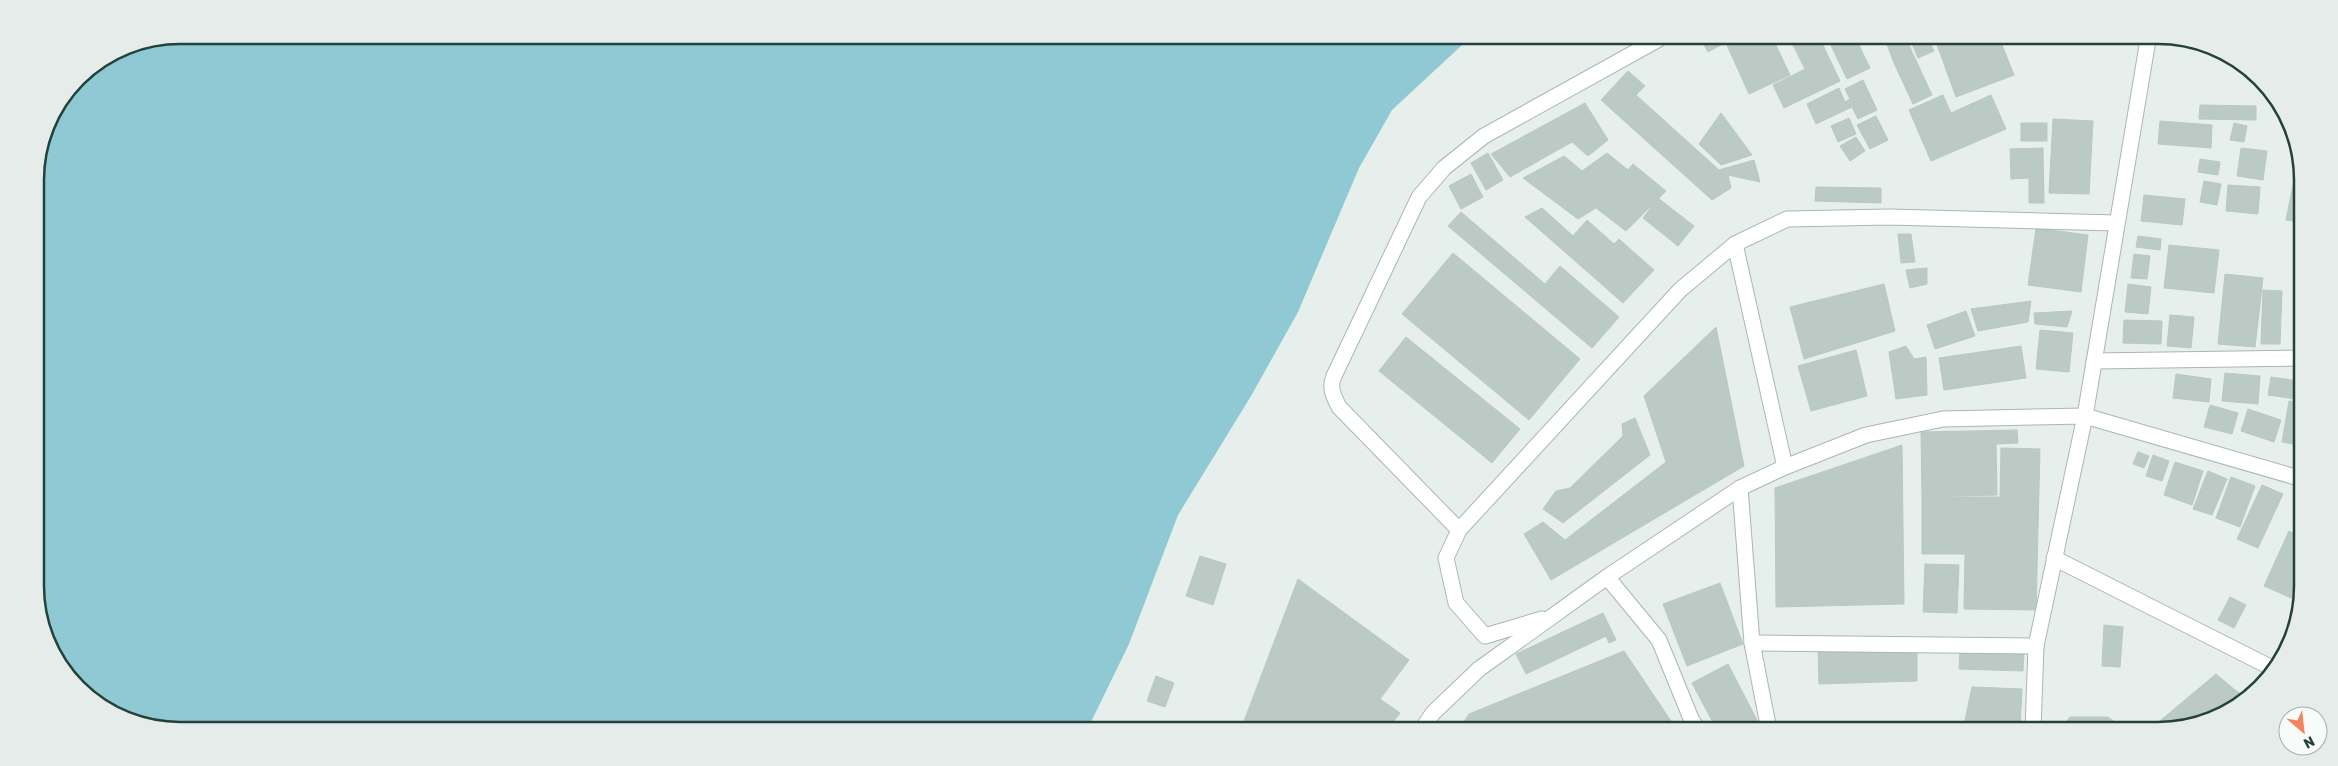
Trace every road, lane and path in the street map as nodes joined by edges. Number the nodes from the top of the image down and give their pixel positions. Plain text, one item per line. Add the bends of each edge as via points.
1 (1650, 44) edge
2 (2147, 44) edge
3 (2116, 223) junction
4 (1735, 244) junction
5 (2294, 358) edge
6 (2094, 361) junction
7 (2085, 416) junction
8 (1785, 467) junction
9 (2294, 477) edge
10 (1740, 488) junction
11 (1459, 530) junction
12 (2054, 558) junction
13 (1607, 577) junction
14 (1553, 616) junction
15 (1752, 643) junction
16 (2036, 646) junction
17 (2268, 666) edge
18 (1427, 722) edge
19 (1693, 722) edge
20 (1767, 722) edge
21 (2033, 722) edge

1 - 11 street via 1484,136 1444,168 1419,197 1334,376 1332,394 1339,407
2 - 3 street
3 - 4 street via 1889,217 1786,219
3 - 6 street
4 - 8 street
4 - 11 street via 1680,290
5 - 6 street
6 - 7 street
7 - 8 street via 1943,419 1866,435
7 - 9 street
7 - 12 street
8 - 10 street
10 - 13 street
10 - 15 street
11 - 14 street via 1446,558 1456,602 1485,636
12 - 16 street
12 - 17 street
13 - 14 street
13 - 19 street via 1658,640
14 - 18 street via 1480,669
15 - 16 street
15 - 20 street
16 - 21 street

